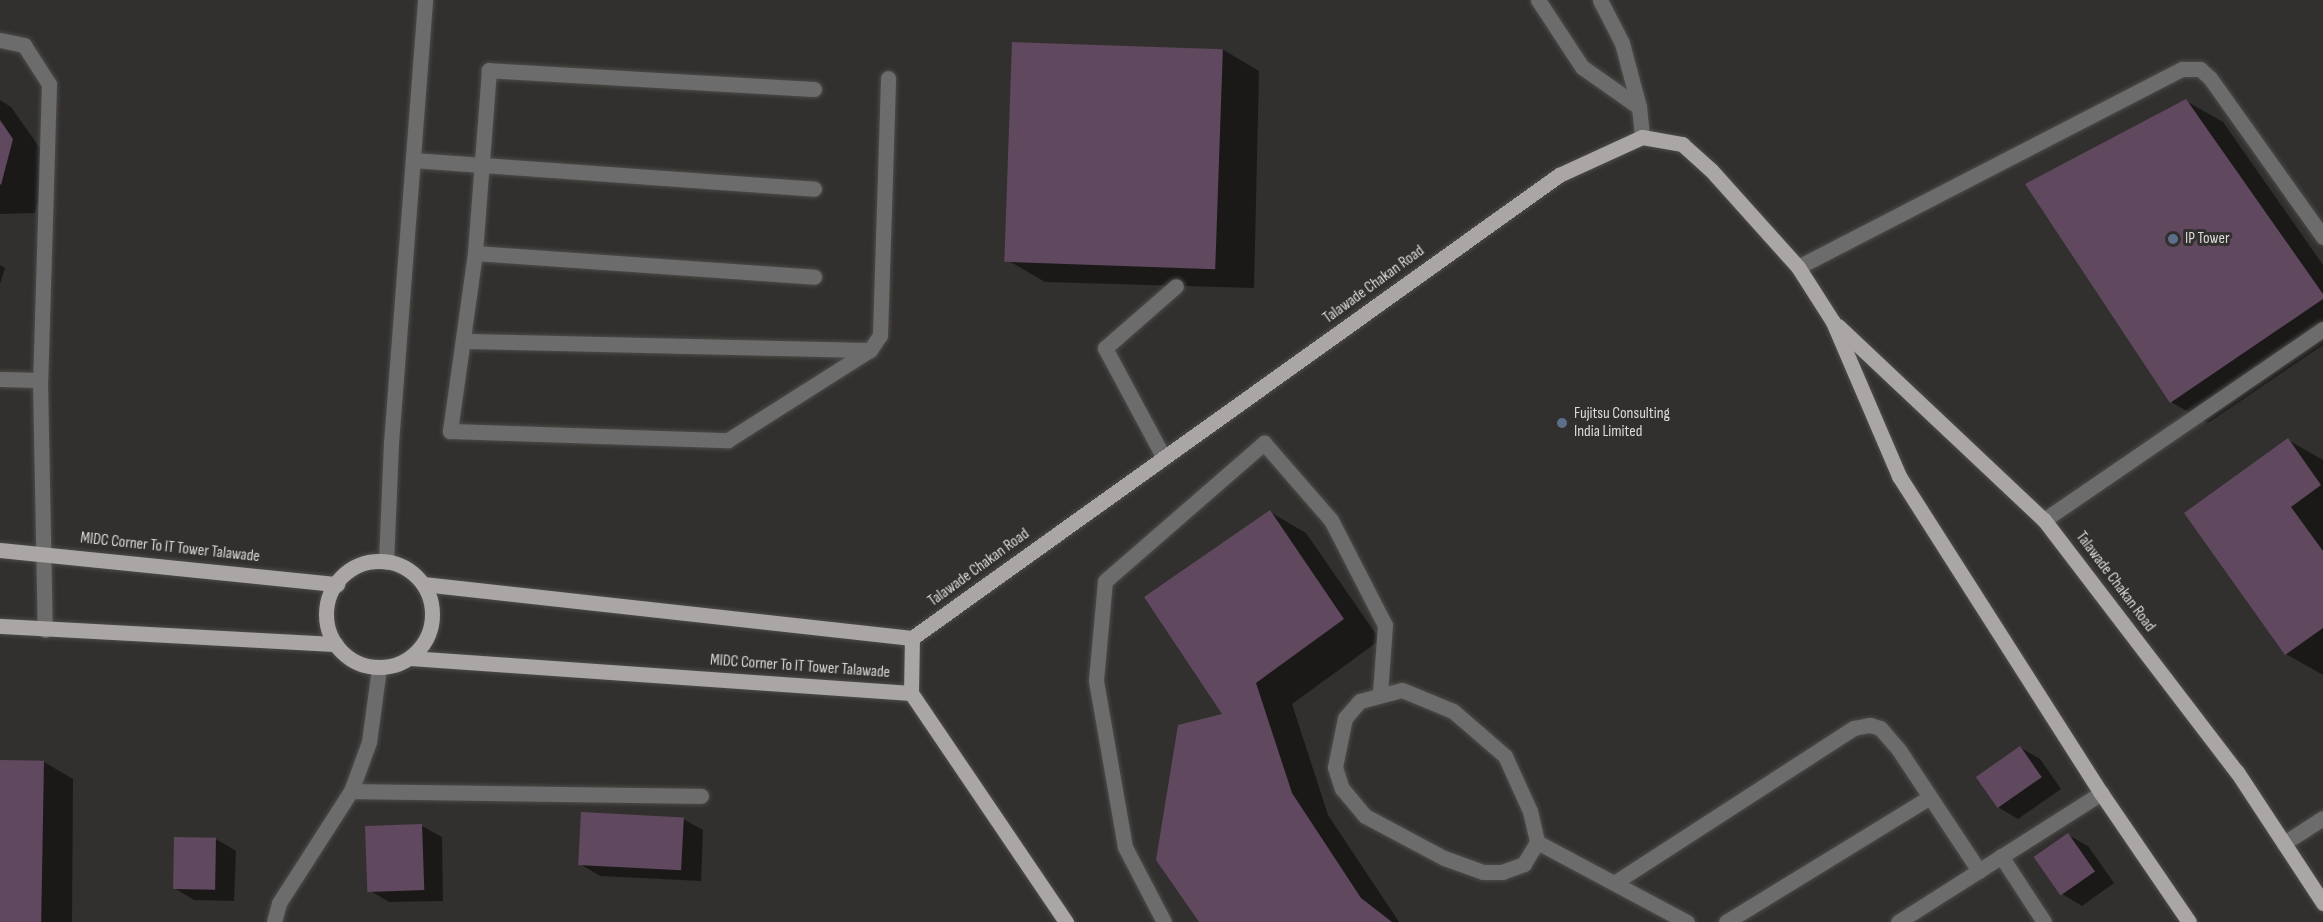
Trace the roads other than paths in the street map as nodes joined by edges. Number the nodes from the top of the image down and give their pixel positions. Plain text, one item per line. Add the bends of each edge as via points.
1 (425, 0) edge
2 (1538, 0) edge
3 (1600, 0) edge
4 (0, 40) edge
5 (888, 78) dead end
6 (814, 89) dead end
7 (1639, 107) junction
8 (1642, 137) junction
9 (412, 160) junction
10 (480, 164) junction
11 (814, 189) dead end
12 (2323, 237) edge
13 (475, 253) junction
14 (1798, 267) junction
15 (814, 277) dead end
16 (1176, 286) dead end
17 (1833, 322) junction
18 (2323, 329) edge
19 (465, 341) junction
20 (870, 350) junction
21 (0, 379) edge
22 (40, 380) junction
23 (1164, 458) junction
24 (2044, 520) junction
25 (0, 550) edge
26 (44, 553) junction
27 (386, 562) junction
28 (337, 584) junction
29 (423, 584) junction
30 (0, 626) edge
31 (45, 630) junction
32 (912, 638) junction
33 (336, 644) junction
34 (410, 658) junction
35 (379, 668) junction
36 (911, 693) junction
37 (1380, 693) junction
38 (351, 791) junction
39 (2101, 794) junction
40 (701, 796) dead end
41 (1930, 797) junction
42 (2323, 818) edge
43 (1538, 842) junction
44 (2284, 843) junction
45 (2001, 856) junction
46 (1979, 871) junction
47 (1614, 883) junction
48 (2323, 903) edge
49 (274, 922) edge
50 (1066, 922) edge
51 (1164, 922) edge
52 (1687, 922) edge
53 (1726, 922) edge
54 (1898, 922) edge
55 (2044, 922) edge
56 (2189, 922) edge

1 - 9 street
2 - 7 street via 1582,67
3 - 7 street via 1622,43
4 - 22 street via 24,45 49,84
5 - 20 street via 880,335
6 - 10 street via 489,70
7 - 8 street
8 - 14 main road, Talawade Chakan Road via 1682,144 1711,170
8 - 23 main road, Talawade Chakan Road via 1559,175
9 - 10 street
9 - 27 street
10 - 11 street
10 - 13 street
12 - 14 street via 2210,78 2200,69 2182,69
13 - 15 street
13 - 19 street
14 - 17 main road, Talawade Chakan Road
16 - 23 street via 1105,348
17 - 24 main road, Talawade Chakan Road
17 - 39 main road, Talawade Chakan Road via 1899,476
18 - 24 street
19 - 20 street
19 - 20 street via 450,431 728,440
21 - 22 street
22 - 26 street
23 - 32 main road, Talawade Chakan Road
24 - 44 main road, Talawade Chakan Road via 2237,772
25 - 26 main road, MIDC Corner To IT Tower Talawade
26 - 28 main road, MIDC Corner To IT Tower Talawade
26 - 31 street
27 - 28 main road via 357,566
27 - 29 main road via 410,571
28 - 33 main road via 326,609 328,627
29 - 32 main road
29 - 34 main road via 432,616 422,647
30 - 31 main road
31 - 33 main road
32 - 36 main road
33 - 35 main road via 349,658
34 - 35 main road
34 - 36 main road, MIDC Corner To IT Tower Talawade
35 - 38 street via 369,742
36 - 50 main road, MIDC Corner To IT Tower Talawade
37 - 43 street via 1402,690 1453,711 1484,734 1505,756 1530,811
37 - 43 street via 1360,701 1345,718 1335,766 1342,789 1365,816 1444,858 1483,872 1502,872 1524,864
37 - 51 street via 1385,625 1331,519 1264,443 1105,581 1096,680 1125,847
38 - 40 street
38 - 49 street via 279,903
39 - 45 street
39 - 56 main road, Talawade Chakan Road
41 - 46 street
41 - 47 street via 1880,728 1869,724 1854,728
41 - 53 street
42 - 44 street
43 - 47 street
44 - 48 main road, Talawade Chakan Road
45 - 46 street
45 - 55 street
46 - 54 street
47 - 52 street

